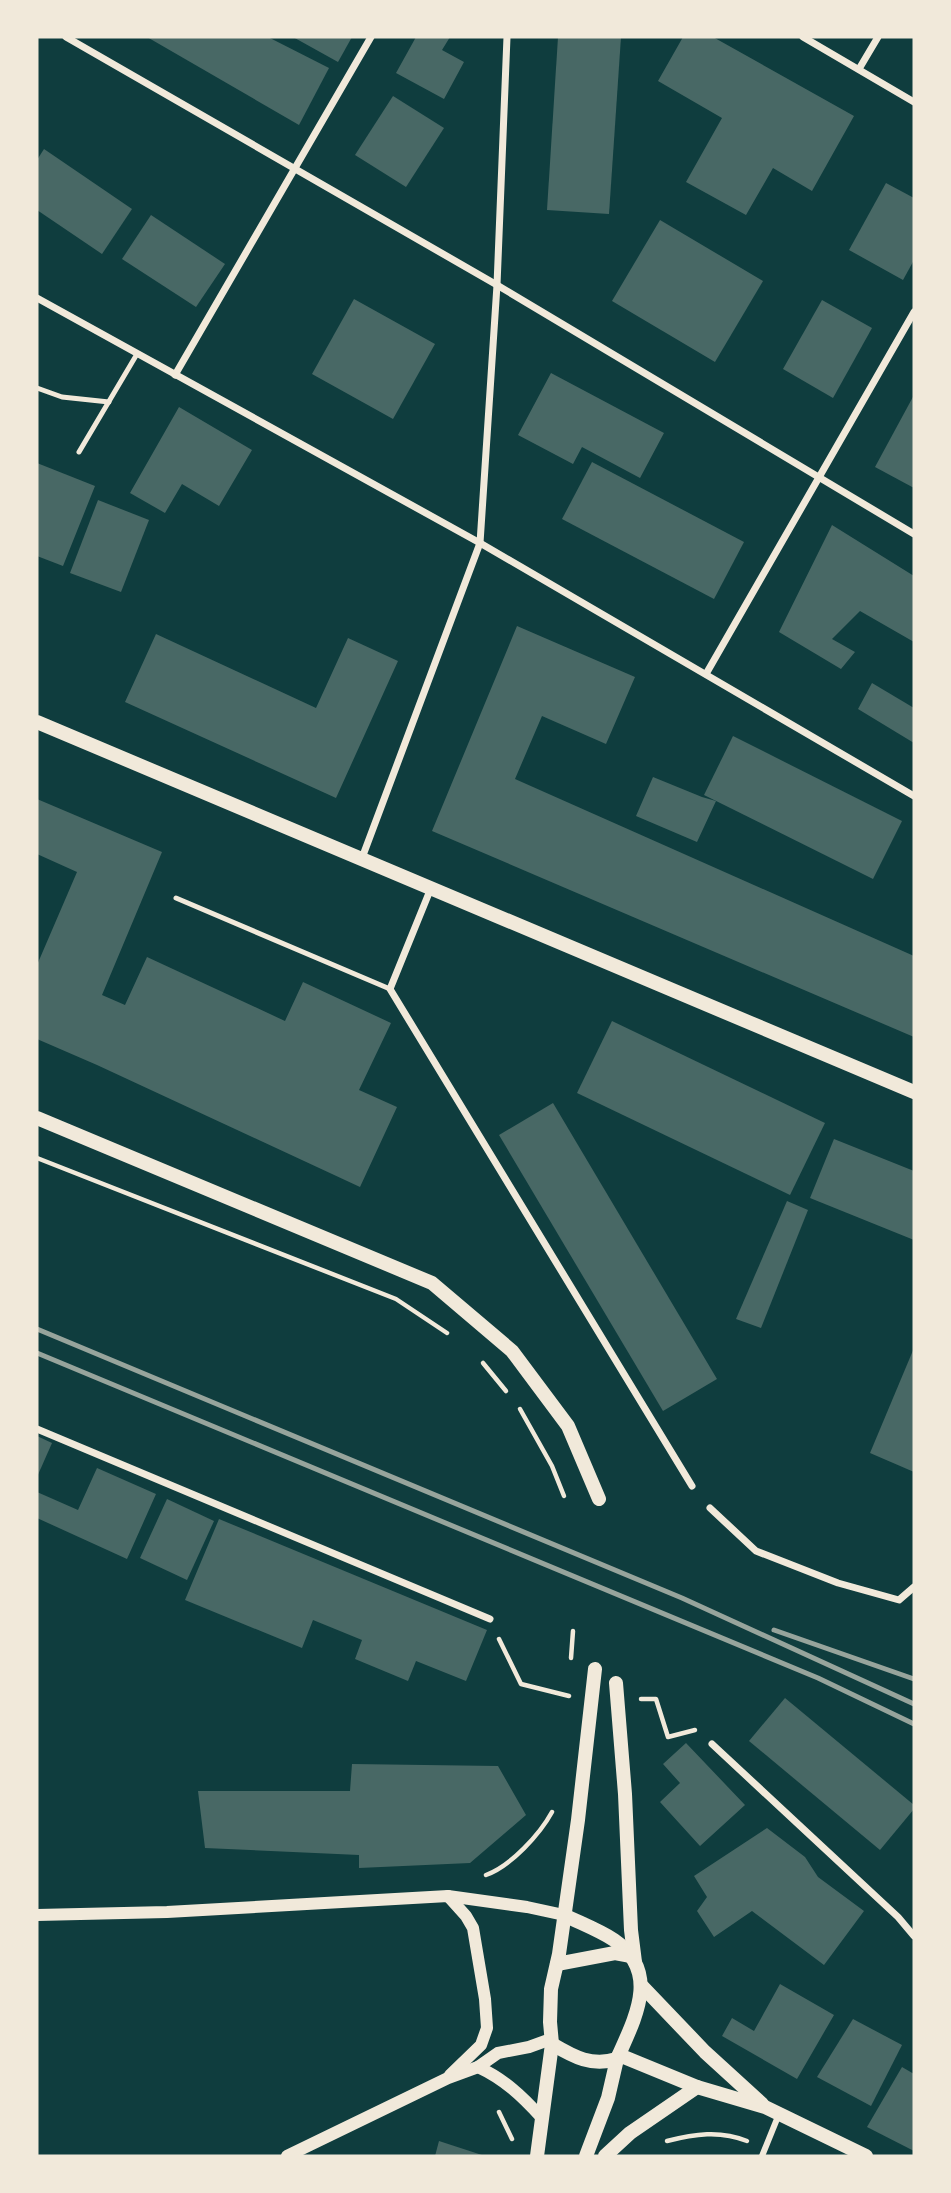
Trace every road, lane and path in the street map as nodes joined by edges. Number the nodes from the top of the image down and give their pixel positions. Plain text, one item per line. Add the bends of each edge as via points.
1 (66, 37) edge
2 (371, 37) edge
3 (507, 37) edge
4 (803, 37) edge
5 (878, 37) edge
6 (859, 69) junction
7 (914, 102) edge
8 (296, 168) junction
9 (497, 285) junction
10 (37, 298) edge
11 (914, 312) edge
12 (137, 354) junction
13 (175, 374) junction
14 (37, 388) edge
15 (109, 402) junction
16 (79, 452) dead end
17 (818, 476) junction
18 (914, 534) edge
19 (481, 543) junction
20 (706, 674) junction
21 (37, 722) edge
22 (914, 796) edge
23 (362, 858) junction
24 (432, 888) junction
25 (176, 898) dead end
26 (390, 989) junction
27 (914, 1092) edge
28 (37, 1118) edge
29 (37, 1158) edge
30 (450, 1335) dead end
31 (480, 1359) dead end
32 (510, 1396) dead end
33 (518, 1406) dead end
34 (37, 1429) edge
35 (692, 1486) dead end
36 (564, 1496) dead end
37 (598, 1499) dead end
38 (710, 1508) dead end
39 (914, 1587) edge
40 (490, 1619) joint
41 (573, 1631) dead end
42 (595, 1669) dead end
43 (571, 1670) dead end
44 (570, 1683) dead end
45 (616, 1683) dead end
46 (569, 1696) junction
47 (637, 1698) dead end
48 (568, 1709) dead end
49 (697, 1730) dead end
50 (712, 1744) dead end
51 (555, 1806) dead end
52 (481, 1876) dead end
53 (448, 1896) junction
54 (37, 1915) edge
55 (565, 1915) junction
56 (914, 1936) edge
57 (633, 1959) junction
58 (556, 1964) junction
59 (641, 1985) junction
60 (552, 2041) junction
61 (618, 2057) junction
62 (478, 2067) junction
63 (448, 2077) junction
64 (698, 2087) junction
65 (765, 2107) junction
66 (498, 2110) dead end
67 (779, 2115) junction
68 (541, 2117) junction
69 (513, 2141) dead end
70 (661, 2143) dead end
71 (765, 2148) junction
72 (287, 2156) edge
73 (537, 2156) edge
74 (586, 2156) edge
75 (605, 2156) edge
76 (762, 2156) edge
77 (866, 2156) edge

1 - 8 street
2 - 8 street
3 - 9 street
4 - 6 street
5 - 6 street
6 - 7 street
8 - 9 street
8 - 13 street
9 - 17 street
9 - 19 street
10 - 12 street
11 - 17 street
12 - 13 street
12 - 15 lane
13 - 19 street
14 - 15 lane via 62,397
15 - 16 lane
17 - 18 street
17 - 20 street
19 - 20 street
19 - 23 street
20 - 22 street
21 - 23 main road
23 - 24 main road
24 - 26 street
24 - 27 main road
25 - 26 lane
26 - 35 street
28 - 37 main road via 432,1283 512,1351 568,1426
29 - 30 path via 396,1299
31 - 32 path
33 - 36 path
34 - 40 street
38 - 39 street via 757,1551 838,1583 900,1600
40 - 46 path via 521,1684
41 - 43 path
42 - 55 main road
44 - 46 path
45 - 57 main road
46 - 48 path
47 - 49 path via 656,1699 668,1737
50 - 56 street
51 - 52 path via 545,1825 519,1853
53 - 54 street
53 - 55 street
53 - 63 street via 473,1928 487,2028 481,2045
55 - 57 main road via 614,1940
55 - 58 main road
57 - 58 main road via 615,1953
57 - 59 main road
58 - 60 main road via 550,2006
59 - 61 main road via 634,2021
59 - 65 main road
60 - 61 main road via 581,2060 604,2063
60 - 62 street via 498,2053
60 - 68 main road
61 - 64 main road
61 - 74 main road
62 - 63 street
62 - 68 street via 510,2085
63 - 72 street
64 - 65 main road
64 - 75 main road via 630,2133
65 - 67 main road
66 - 69 path
67 - 71 street
67 - 77 main road
68 - 73 main road
70 - 71 path via 714,2133
71 - 76 street

